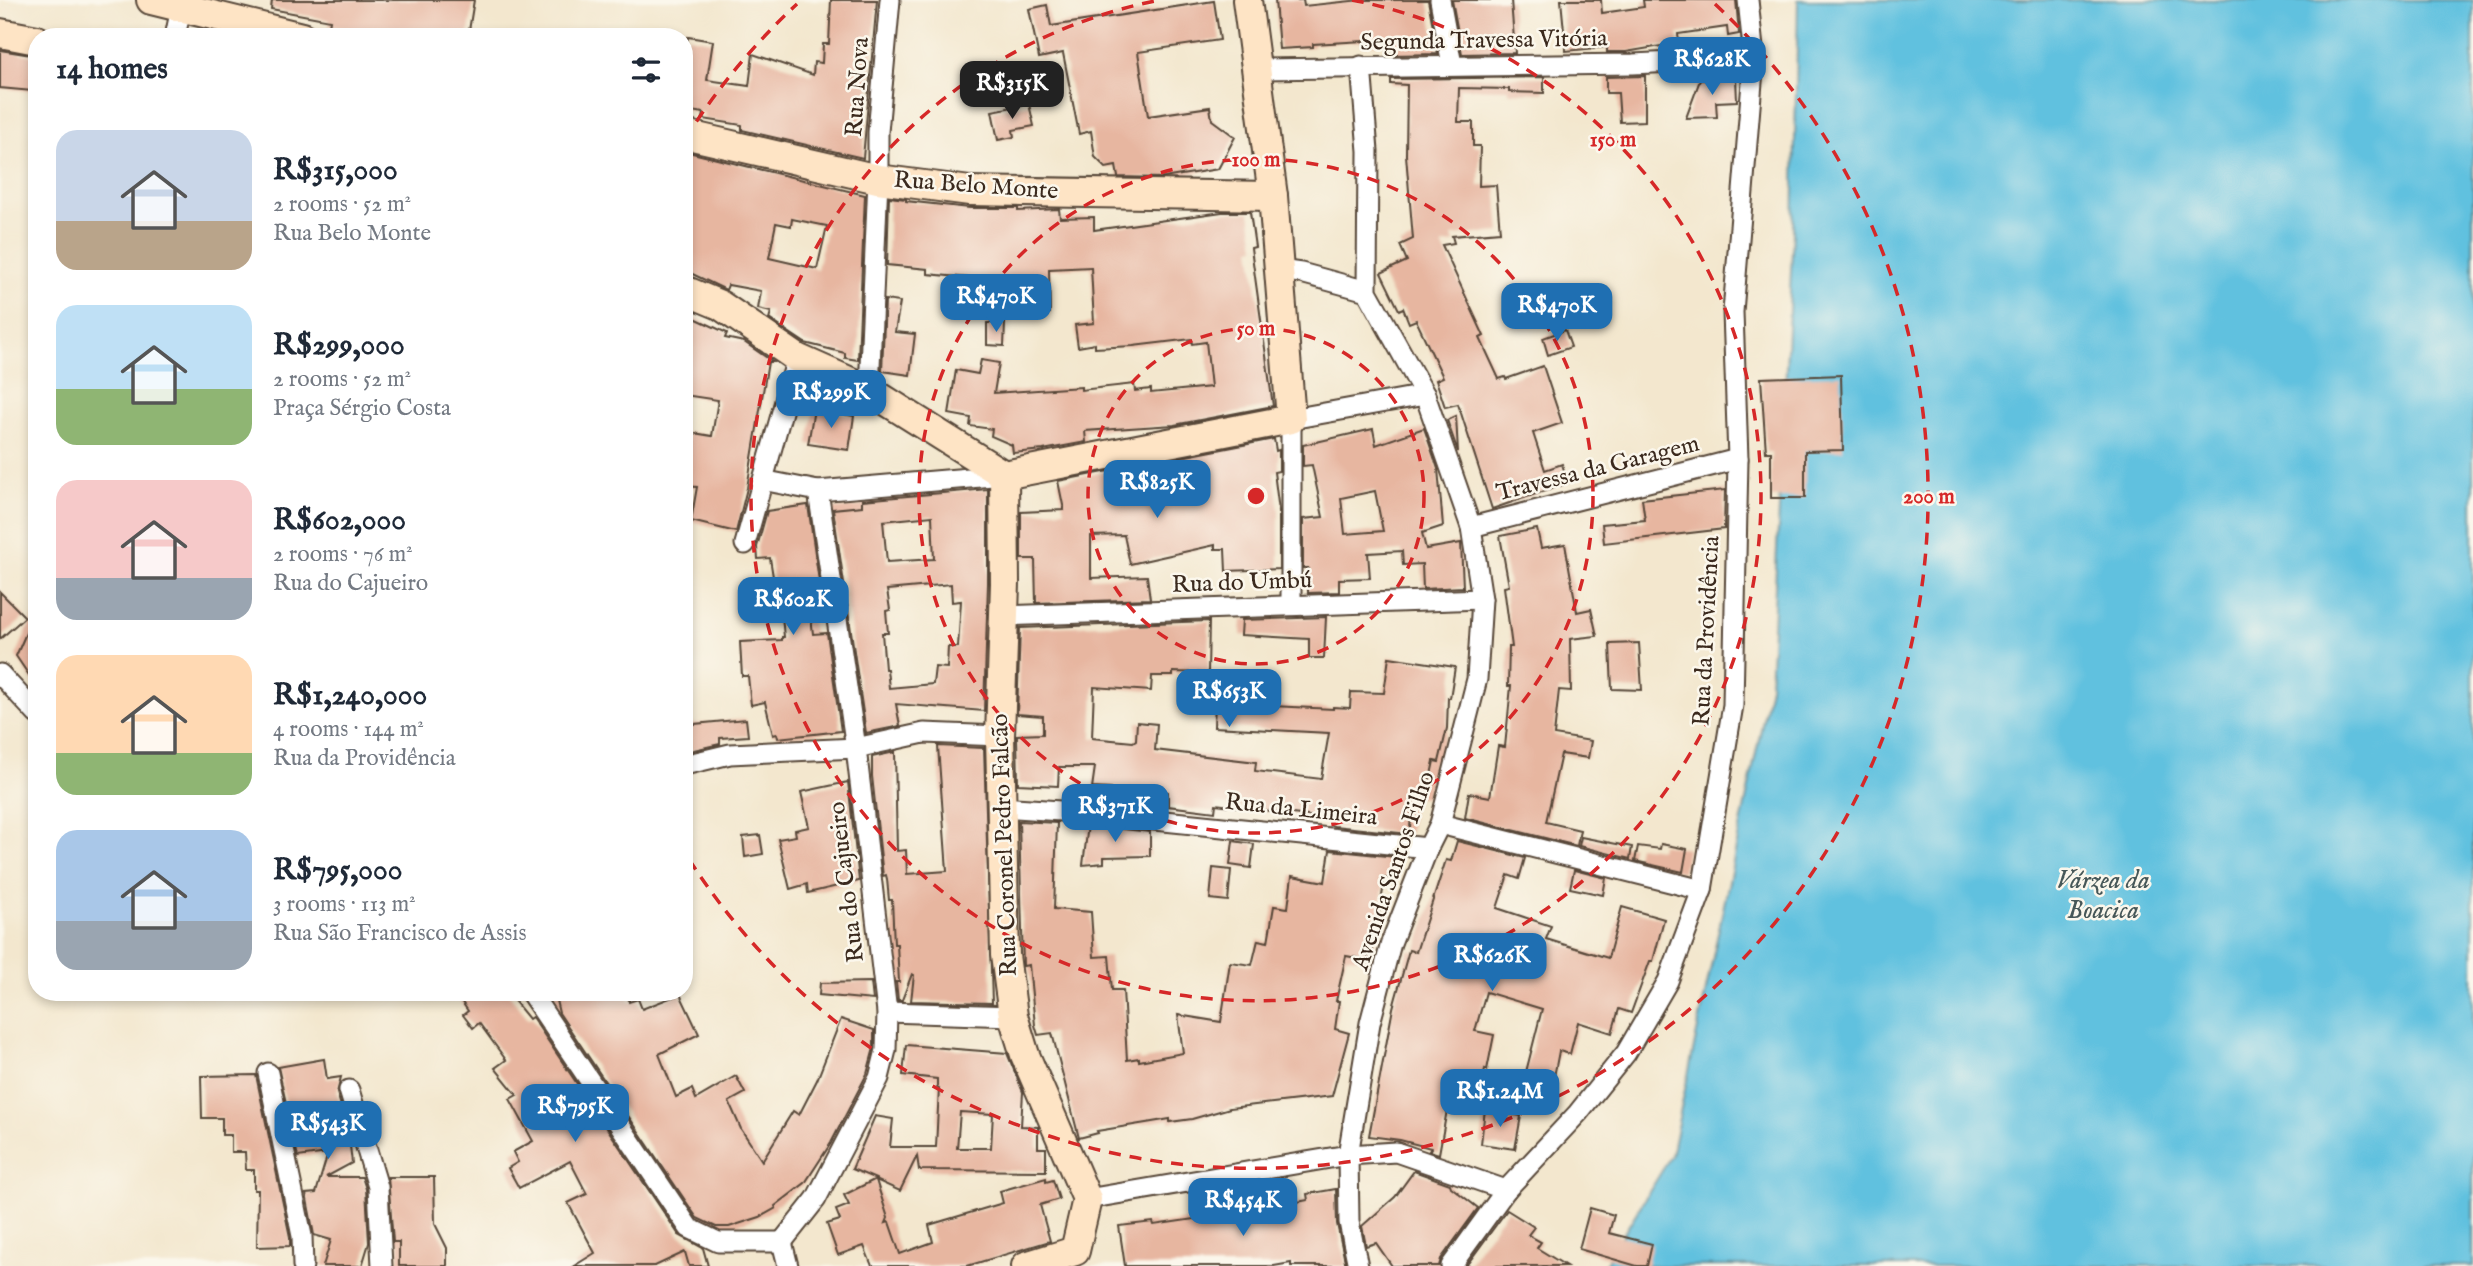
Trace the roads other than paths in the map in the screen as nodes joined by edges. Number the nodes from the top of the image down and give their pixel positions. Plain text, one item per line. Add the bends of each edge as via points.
1 (151, 0) edge
2 (890, 0) edge
3 (1247, 0) edge
4 (1440, 0) edge
5 (1748, 0) edge
6 (181, 8) junction
7 (177, 28) edge
8 (264, 28) edge
9 (0, 33) edge
10 (28, 38) edge
11 (1754, 58) junction
12 (1452, 65) junction
13 (1361, 66) junction
14 (1255, 69) junction
15 (693, 136) edge
16 (878, 179) junction
17 (1273, 196) junction
18 (1279, 270) junction
19 (1367, 291) junction
20 (693, 294) edge
21 (797, 358) junction
22 (869, 390) junction
23 (1424, 395) junction
24 (1291, 419) junction
25 (1738, 459) junction
26 (1004, 475) junction
27 (765, 478) junction
28 (818, 491) junction
29 (1471, 527) junction
30 (745, 544) dead end
31 (1482, 599) junction
32 (1291, 606) junction
33 (1004, 615) junction
34 (0, 674) edge
35 (28, 704) edge
36 (1000, 736) junction
37 (856, 748) junction
38 (693, 763) edge
39 (1001, 807) junction
40 (1440, 824) junction
41 (1428, 848) junction
42 (1702, 890) junction
43 (536, 1001) edge
44 (887, 1012) junction
45 (1013, 1016) junction
46 (268, 1073) dead end
47 (349, 1090) dead end
48 (1349, 1155) junction
49 (1506, 1190) junction
50 (1087, 1199) junction
51 (782, 1242) junction
52 (1077, 1259) edge
53 (303, 1266) edge
54 (382, 1266) edge
55 (788, 1266) edge
56 (1026, 1266) edge
57 (1358, 1266) edge
58 (1451, 1266) edge

1 - 6 street
2 - 16 street, Rua Nova
3 - 14 street
4 - 12 street
5 - 11 street, Rua da Providência
6 - 7 street
6 - 8 street
9 - 10 street
11 - 12 street, Segunda Travessa Vitória
11 - 25 street, Rua da Providência via 1733,312
12 - 13 street, Segunda Travessa Vitória
13 - 14 street, Segunda Travessa Vitória
13 - 19 street via 1368,151
14 - 17 street
15 - 16 street, Rua Belo Monte
16 - 17 street, Rua Belo Monte via 970,191
16 - 22 street, Rua Nova
17 - 18 street
18 - 19 street
18 - 24 street
19 - 23 street, Avenida Santos Filho
20 - 21 street via 720,305
21 - 22 street
21 - 27 street
22 - 26 street
23 - 24 street
23 - 29 street, Avenida Santos Filho
24 - 26 street
24 - 32 street
25 - 29 street, Travessa da Garagem
25 - 42 street, Rua da Providência via 1733,705
26 - 28 street
26 - 33 street, Rua Coronel Pedro Falcão
27 - 28 street
27 - 30 street
28 - 37 street, Rua do Cajueiro
29 - 31 street, Avenida Santos Filho
31 - 32 street, Rua do Umbú
31 - 40 street, Avenida Santos Filho via 1477,679
32 - 33 street, Rua do Umbú
33 - 36 street, Rua Coronel Pedro Falcão
34 - 35 street
36 - 37 street via 924,733
36 - 39 street, Rua Coronel Pedro Falcão
37 - 38 street via 730,754
37 - 44 street, Rua do Cajueiro
39 - 41 street, Rua da Limeira
39 - 45 street, Rua Coronel Pedro Falcão via 1005,955
40 - 41 street, Avenida Santos Filho
40 - 42 street
41 - 48 street, Avenida Santos Filho via 1391,943 1370,1023
42 - 49 street, Rua da Providência via 1668,981 1626,1053
43 - 51 street via 689,1228 718,1242
44 - 45 street
44 - 51 street, Rua do Cajueiro via 886,1050 879,1078 816,1199
45 - 50 street, Rua Coronel Pedro Falcão
46 - 53 street via 302,1236
47 - 54 street via 377,1187
48 - 49 street via 1396,1152
48 - 50 street
48 - 57 street, Avenida Santos Filho via 1349,1222
49 - 58 street, Rua da Providência
50 - 52 street
51 - 55 street
52 - 56 street

